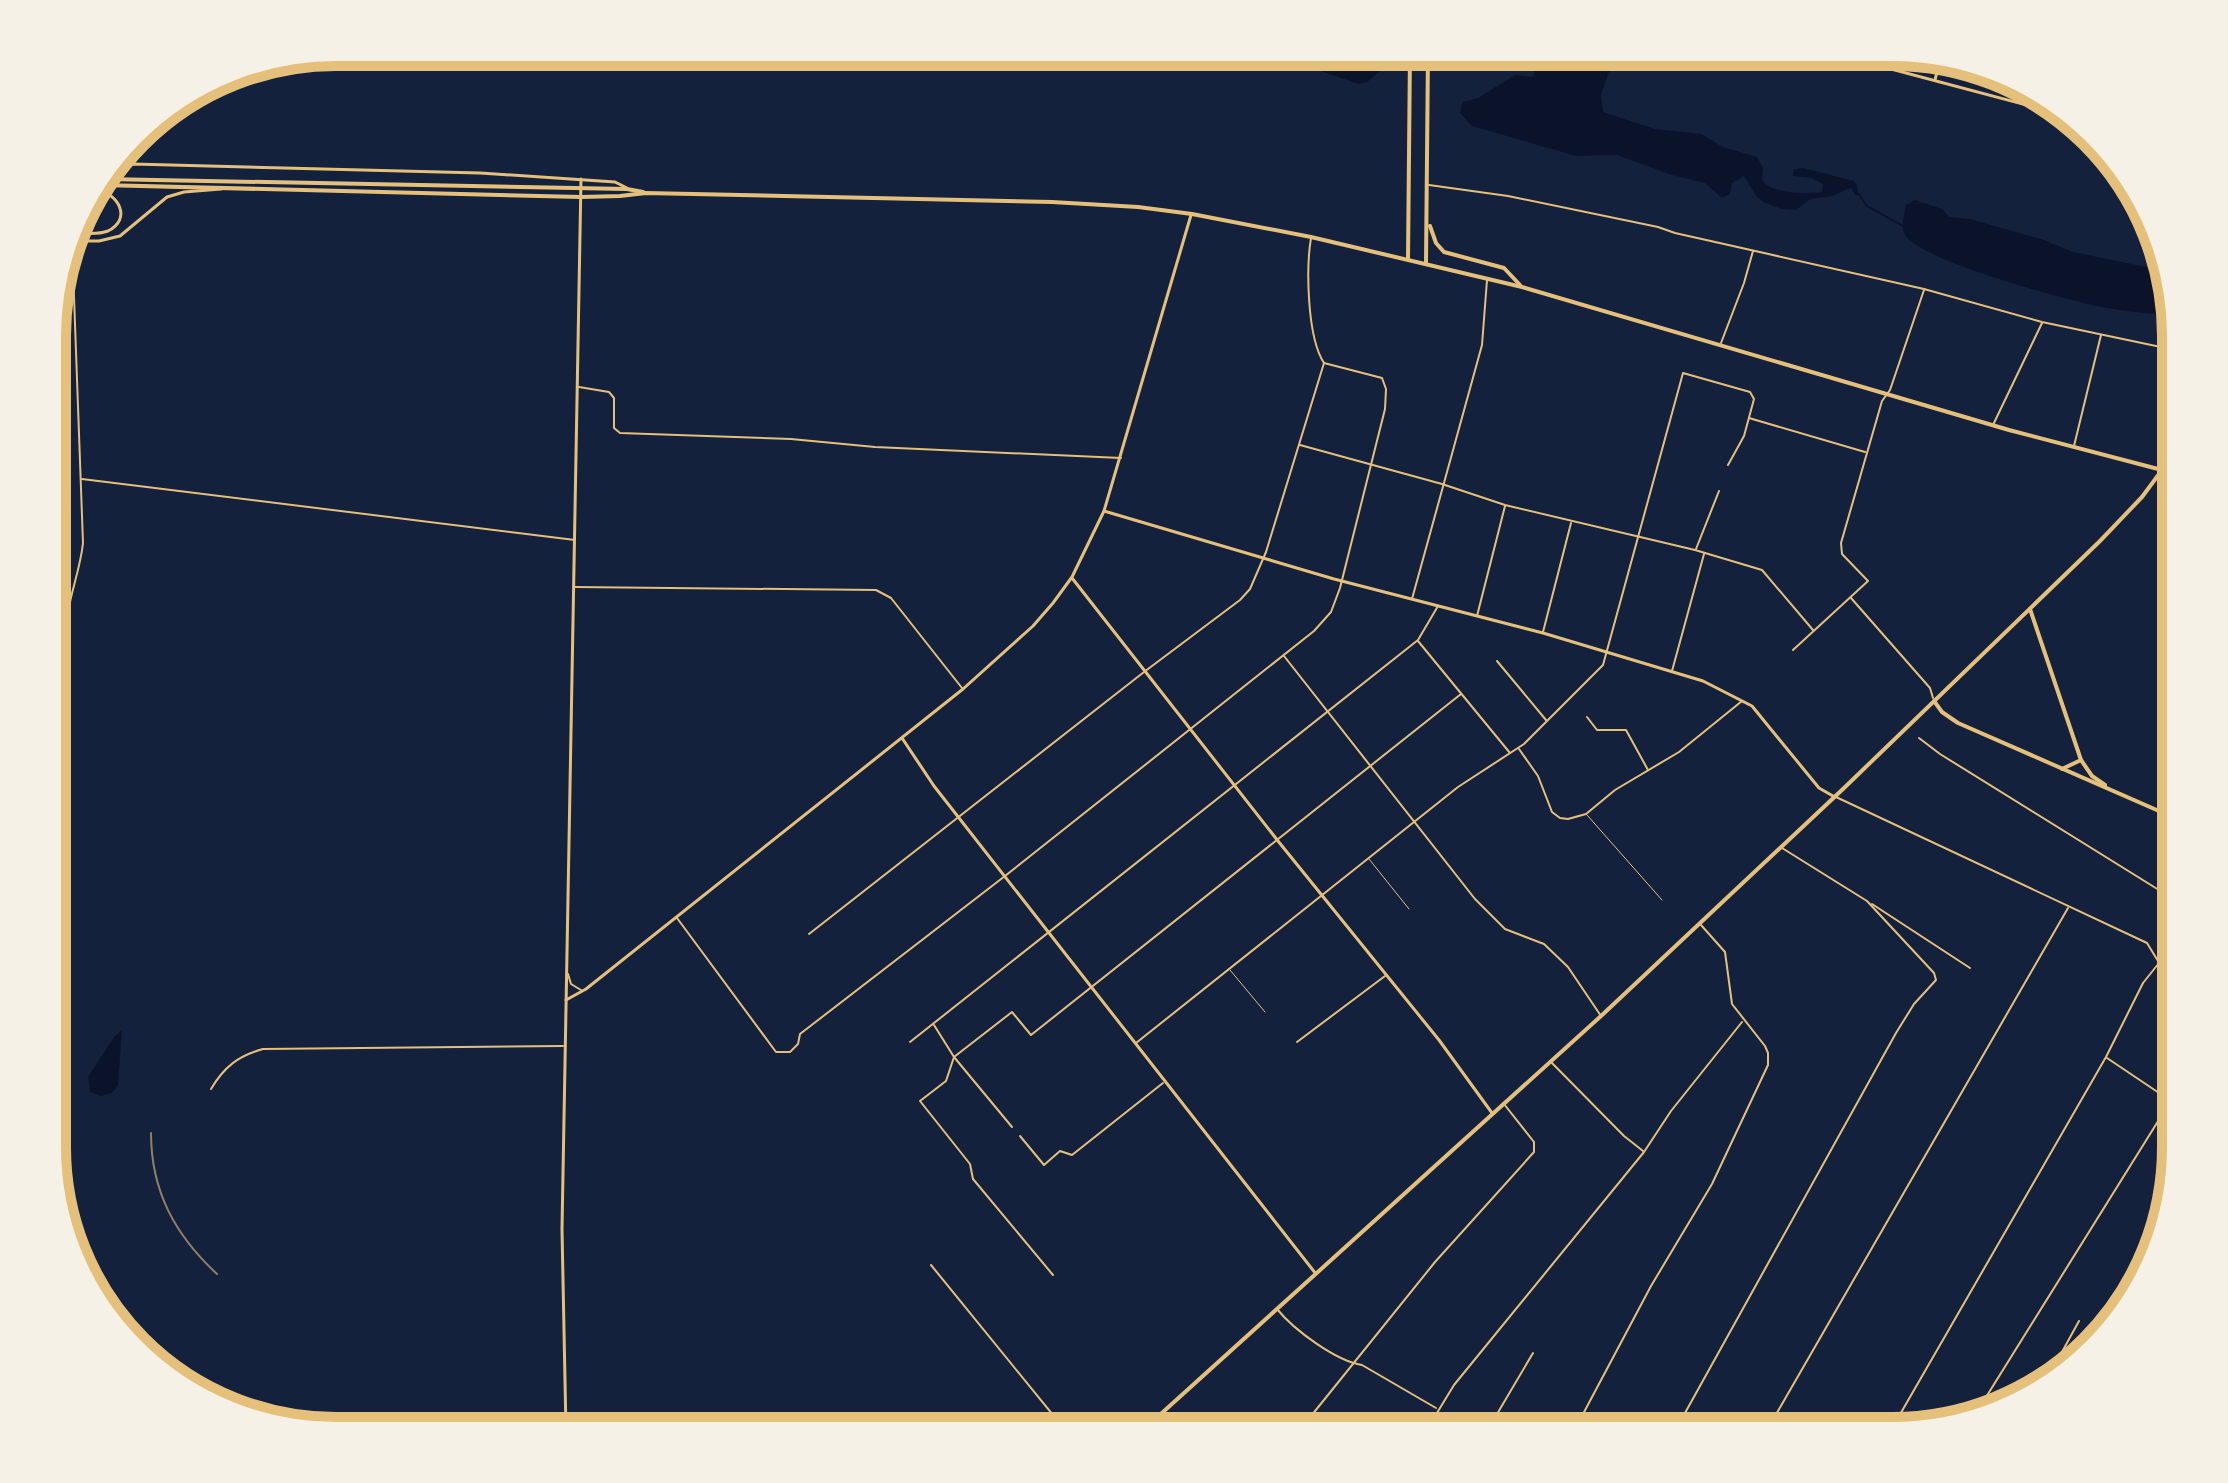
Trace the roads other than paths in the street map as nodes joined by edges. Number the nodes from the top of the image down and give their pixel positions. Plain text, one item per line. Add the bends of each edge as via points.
1 (1410, 66) edge
2 (1428, 66) edge
3 (1881, 66) edge
4 (1937, 70) edge
5 (1935, 80) junction
6 (2034, 107) edge
7 (128, 165) edge
8 (117, 179) edge
9 (581, 179) junction
10 (1428, 184) junction
11 (113, 185) edge
12 (230, 188) junction
13 (581, 189) junction
14 (627, 189) junction
15 (108, 193) edge
16 (646, 193) junction
17 (581, 197) junction
18 (1192, 214) junction
19 (1428, 223) junction
20 (87, 233) edge
21 (1311, 237) junction
22 (84, 241) edge
23 (1753, 250) junction
24 (1408, 259) junction
25 (1426, 263) junction
26 (73, 275) edge
27 (1488, 278) junction
28 (1522, 287) junction
29 (1924, 289) junction
30 (2042, 322) junction
31 (2101, 334) junction
32 (1721, 344) junction
33 (2161, 347) edge
34 (1324, 363) junction
35 (578, 387) junction
36 (1886, 394) junction
37 (1748, 418) junction
38 (1993, 425) junction
39 (1298, 445) junction
40 (2073, 448) junction
41 (1867, 452) junction
42 (1121, 458) junction
43 (1372, 465) junction
44 (1728, 465) dead end
45 (2161, 470) edge
46 (2161, 471) edge
47 (81, 479) junction
48 (1442, 484) junction
49 (1719, 491) dead end
50 (1505, 505) junction
51 (1104, 511) junction
52 (1572, 521) junction
53 (1638, 538) junction
54 (575, 540) junction
55 (1695, 550) junction
56 (1705, 553) junction
57 (1263, 558) junction
58 (1072, 577) junction
59 (1342, 580) junction
60 (574, 587) junction
61 (1851, 598) junction
62 (1412, 599) junction
63 (1438, 606) junction
64 (2030, 609) junction
65 (1477, 616) junction
66 (66, 624) edge
67 (1813, 630) junction
68 (1543, 633) junction
69 (1418, 640) junction
70 (66, 649) edge
71 (1793, 650) dead end
72 (1606, 652) junction
73 (1284, 655) junction
74 (1497, 661) dead end
75 (1672, 671) junction
76 (1144, 672) junction
77 (963, 689) junction
78 (1461, 694) junction
79 (1743, 700) junction
80 (1934, 701) junction
81 (1328, 710) junction
82 (1587, 717) dead end
83 (1547, 721) junction
84 (66, 726) edge
85 (1190, 730) junction
86 (902, 738) junction
87 (1919, 738) dead end
88 (1519, 748) junction
89 (1510, 753) junction
90 (2081, 760) junction
91 (1372, 766) junction
92 (2061, 769) junction
93 (1649, 771) junction
94 (1234, 784) junction
95 (2110, 789) junction
96 (1834, 797) junction
97 (2161, 812) edge
98 (1586, 814) junction
99 (960, 816) junction
100 (1415, 823) junction
101 (1278, 841) junction
102 (1781, 847) junction
103 (1369, 859) junction
104 (1005, 876) junction
105 (2161, 891) edge
106 (1322, 896) junction
107 (1662, 900) dead end
108 (1867, 901) junction
109 (2068, 908) junction
110 (1409, 909) dead end
111 (676, 917) junction
112 (1700, 924) junction
113 (1048, 933) junction
114 (809, 934) dead end
115 (2159, 963) joint
116 (566, 968) junction
117 (1970, 968) dead end
118 (1230, 970) junction
119 (1386, 976) junction
120 (1091, 988) junction
121 (586, 989) junction
122 (566, 1000) junction
123 (1265, 1012) dead end
124 (1601, 1016) junction
125 (1743, 1021) junction
126 (934, 1024) junction
127 (910, 1042) dead end
128 (1297, 1042) dead end
129 (1135, 1044) junction
130 (565, 1046) junction
131 (954, 1057) junction
132 (2106, 1057) junction
133 (1550, 1061) junction
134 (1164, 1082) junction
135 (211, 1089) dead end
136 (2161, 1094) edge
137 (1503, 1104) junction
138 (1492, 1113) junction
139 (2161, 1117) edge
140 (1012, 1127) dead end
141 (1020, 1136) dead end
142 (1644, 1152) junction
143 (931, 1265) dead end
144 (1316, 1274) junction
145 (1053, 1275) dead end
146 (1277, 1309) junction
147 (2079, 1321) dead end
148 (1533, 1353) dead end
149 (2058, 1359) edge
150 (1354, 1364) junction
151 (1984, 1400) edge
152 (1437, 1409) junction
153 (1158, 1416) edge
154 (1311, 1416) edge
155 (1433, 1416) edge
156 (1496, 1416) edge
157 (1582, 1416) edge
158 (1683, 1416) edge
159 (1775, 1416) edge
160 (1899, 1416) edge
161 (566, 1417) edge
162 (1054, 1417) edge

1 - 24 main road
2 - 10 main road
3 - 5 main road
4 - 5 main road
5 - 6 main road
7 - 9 main road
8 - 13 main road
9 - 13 main road
9 - 14 main road via 615,182
10 - 19 main road
10 - 23 street via 1508,196
11 - 12 main road
12 - 17 main road
12 - 22 main road via 175,194 120,236
13 - 14 main road
13 - 17 main road
14 - 16 main road
15 - 20 main road via 117,199 119,220 101,233
16 - 17 main road
16 - 18 main road via 1052,202
17 - 35 main road
18 - 21 main road
18 - 42 main road
19 - 25 main road
19 - 28 main road via 1444,252 1504,268
21 - 24 main road
21 - 34 street via 1306,267 1314,333
23 - 29 street
23 - 32 street
24 - 25 main road
25 - 27 main road
26 - 47 street
27 - 28 main road
27 - 48 street via 1482,345
28 - 32 main road
29 - 30 street
29 - 36 street
30 - 31 street
30 - 38 street
31 - 33 street
31 - 40 street
32 - 36 main road
34 - 39 street
34 - 43 street via 1382,378 1385,409
35 - 42 street via 609,392 614,398 614,428 620,433
35 - 54 main road
36 - 38 main road
36 - 41 street
37 - 41 street
37 - 44 street
37 - 53 street via 1754,399 1750,392 1683,373
38 - 40 main road
39 - 43 street
39 - 57 street
40 - 45 main road
41 - 61 street via 1841,543 1842,554 1868,581
42 - 51 main road
43 - 48 street
43 - 59 street
46 - 64 main road
47 - 54 street
47 - 66 street via 81,566
48 - 50 street
48 - 62 street
49 - 55 street
50 - 52 street
50 - 65 street
51 - 57 main road
51 - 58 main road
52 - 53 street
52 - 68 street
53 - 55 street
53 - 72 street
54 - 60 main road
55 - 56 street
56 - 67 street via 1762,570
56 - 75 street
57 - 59 main road
57 - 76 street via 1240,600
58 - 76 main road
58 - 77 main road via 1033,626
59 - 62 main road
59 - 73 street via 1326,618
60 - 77 street via 876,590 891,598
60 - 116 main road
61 - 67 street
61 - 80 street via 1930,688
62 - 63 main road
63 - 65 main road
63 - 69 street
64 - 80 main road
64 - 90 main road
65 - 68 main road
67 - 71 street
68 - 72 main road
69 - 78 street
69 - 81 street
70 - 84 street
72 - 75 main road
72 - 83 street via 1603,665
73 - 81 street
73 - 85 street
74 - 83 street
75 - 79 main road
76 - 85 main road
76 - 99 street
77 - 86 main road
78 - 89 street
78 - 91 street
79 - 93 street
79 - 96 main road via 1819,788
80 - 92 main road via 1958,723
80 - 96 main road
81 - 91 street
81 - 94 street
82 - 93 street via 1597,730 1626,730
83 - 88 street
85 - 94 main road
85 - 104 street
86 - 99 main road
86 - 111 main road
87 - 105 street
88 - 89 street
88 - 98 street via 1538,776 1552,812 1568,819
89 - 100 street
90 - 92 main road
90 - 95 main road
91 - 100 street
91 - 101 street
92 - 95 main road
93 - 98 street
94 - 101 main road
94 - 113 street
95 - 97 main road
96 - 102 main road
96 - 109 street
98 - 107 lane
99 - 104 main road
99 - 114 street
100 - 103 street
100 - 124 street via 1505,929 1544,944 1564,963
101 - 106 main road
101 - 120 street
102 - 108 street
102 - 112 main road
103 - 106 street
103 - 110 lane
104 - 111 street via 800,1034 793,1050 783,1053 776,1052
104 - 113 main road
106 - 118 street
106 - 119 main road
108 - 117 street
108 - 158 street via 1936,980 1896,1033
109 - 115 street via 2147,943
109 - 159 street
111 - 121 main road
112 - 124 main road
112 - 125 street via 1725,952 1732,1004
113 - 120 main road
113 - 126 street
115 - 132 street via 2143,983
116 - 121 street via 576,988
116 - 122 main road
118 - 123 lane
118 - 129 street
119 - 128 street
119 - 138 main road
120 - 129 main road
120 - 131 street via 1031,1035 1012,1012
121 - 122 main road
122 - 130 main road
124 - 133 main road
125 - 142 street
125 - 157 street via 1765,1046 1768,1065 1712,1184
126 - 127 street
126 - 131 street
129 - 134 main road
130 - 135 street via 263,1049 229,1065
130 - 161 main road
131 - 140 street
131 - 145 street via 946,1081 920,1101 970,1164 973,1179
132 - 136 street
132 - 160 street
133 - 137 main road
133 - 142 street
134 - 141 street via 1072,1155 1060,1151 1044,1165
134 - 144 main road
137 - 138 main road
137 - 150 street via 1534,1142 1534,1152 1435,1262
138 - 144 main road
139 - 151 street
142 - 152 street
143 - 162 street
144 - 146 main road
146 - 150 street via 1317,1343
146 - 153 main road
147 - 149 street
148 - 156 street
150 - 152 street
150 - 154 street
152 - 155 street

